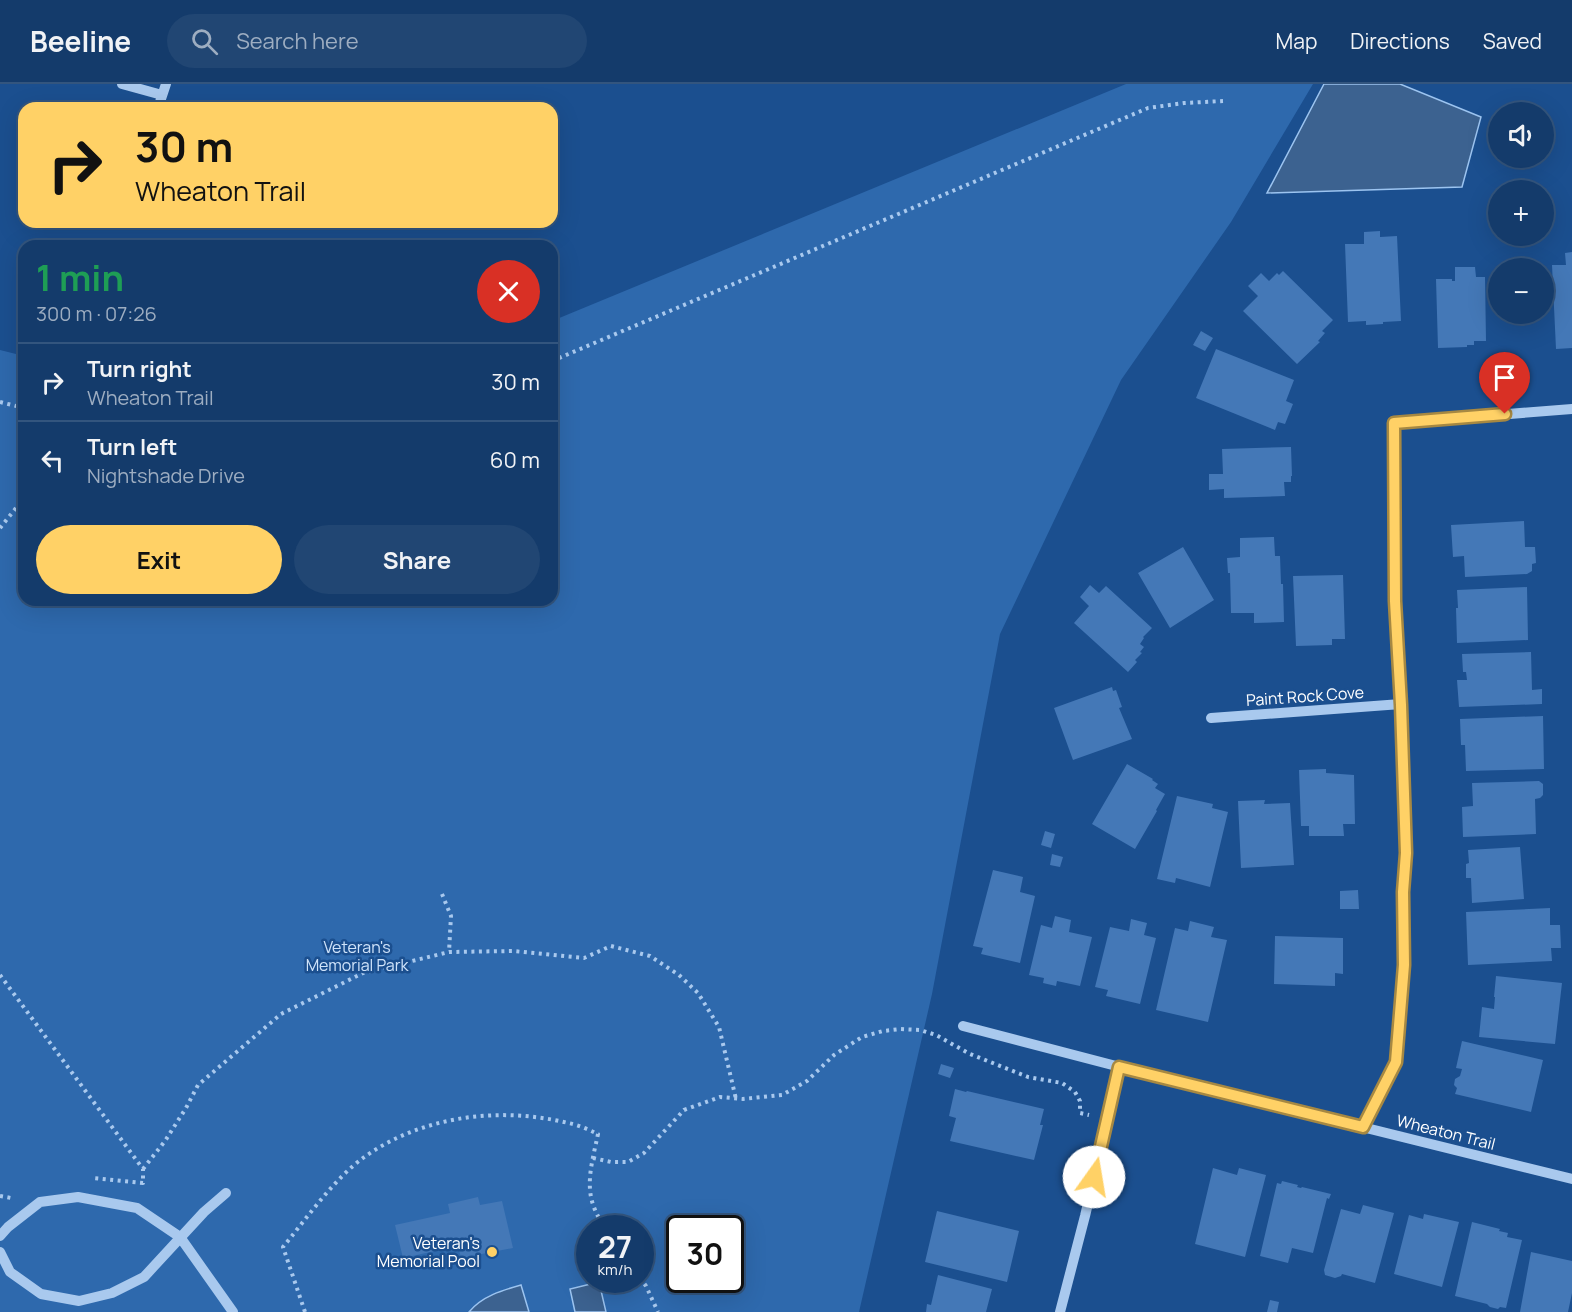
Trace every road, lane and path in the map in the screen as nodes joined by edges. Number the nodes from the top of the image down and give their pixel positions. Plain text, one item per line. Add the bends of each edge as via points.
1 (122, 84) edge
2 (166, 84) edge
3 (162, 95) junction
4 (1223, 101) dead end
5 (160, 102) edge
6 (558, 358) edge
7 (0, 402) edge
8 (18, 406) edge
9 (1572, 409) edge
10 (18, 506) edge
11 (0, 528) edge
12 (1401, 705) junction
13 (1211, 718) dead end
14 (442, 894) dead end
15 (449, 952) junction
16 (0, 975) edge
17 (963, 1026) dead end
18 (1119, 1067) junction
19 (736, 1099) junction
20 (1089, 1115) dead end
21 (1363, 1127) junction
22 (594, 1158) junction
23 (1572, 1179) edge
24 (226, 1193) dead end
25 (598, 1215) edge
26 (0, 1236) edge
27 (180, 1237) junction
28 (0, 1252) edge
29 (649, 1293) edge
30 (233, 1312) edge
31 (305, 1312) edge
32 (658, 1312) edge
33 (1060, 1312) edge

1 - 3 street
2 - 3 street
3 - 5 street
4 - 6 path via 1148,108
7 - 8 path
9 - 12 street via 1394,423 1395,601
10 - 11 path
12 - 13 street, Paint Rock Cove
12 - 21 street via 1406,853 1404,965 1396,1062
14 - 15 path via 451,916
15 - 16 path via 363,973 281,1014 198,1085 165,1141 143,1169
15 - 19 path via 513,951 584,958 611,946 650,956 698,993 719,1027
17 - 18 street, Wheaton Trail
18 - 21 street, Wheaton Trail
18 - 33 street
19 - 20 path via 782,1095 862,1037 902,1029 936,1035 970,1054 1028,1077 1062,1083 1075,1092 1080,1113
19 - 22 path via 720,1097 684,1110 644,1153 628,1162
21 - 23 street, Wheaton Trail
22 - 25 path via 591,1195
22 - 31 path via 598,1134 571,1123 510,1114 431,1124 381,1146 336,1184 283,1246
24 - 27 street
26 - 27 street via 40,1202 78,1197 137,1208
27 - 28 street via 144,1278 112,1293 79,1300 40,1294 10,1272
27 - 30 street
29 - 32 path

